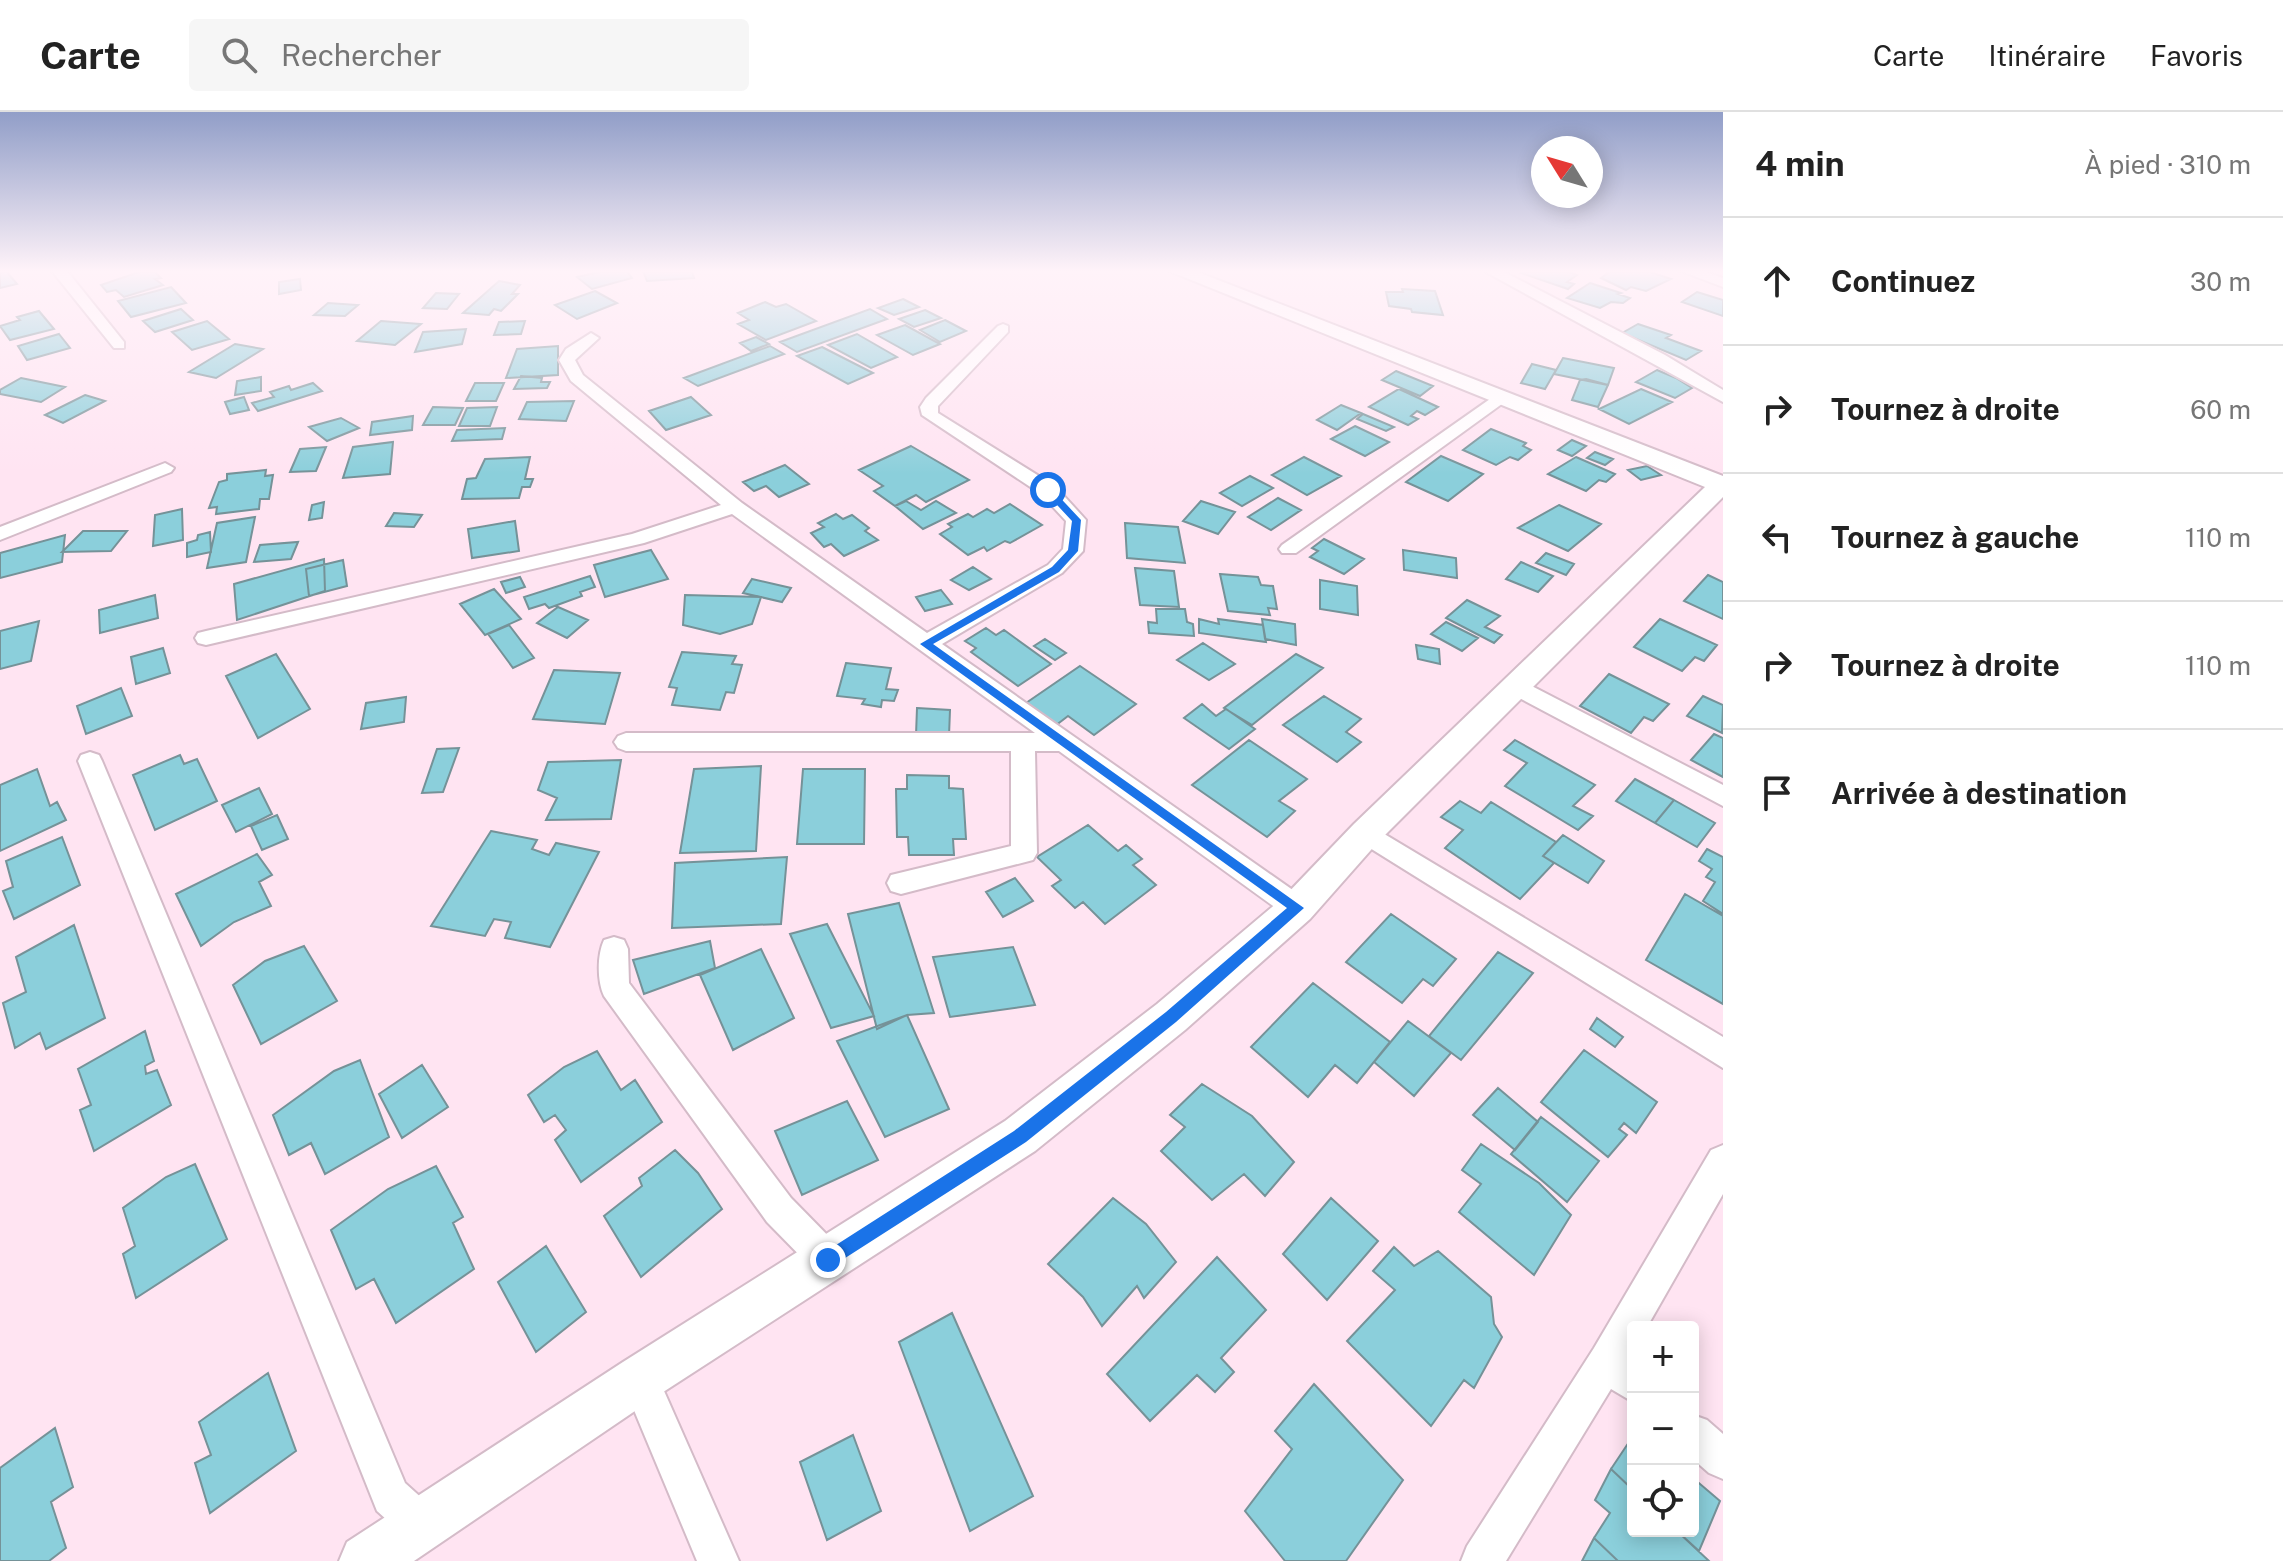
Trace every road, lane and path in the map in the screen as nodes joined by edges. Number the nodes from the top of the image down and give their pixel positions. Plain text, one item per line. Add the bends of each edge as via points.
1 (114, 339) edge
2 (590, 339) edge
3 (994, 339) edge
4 (1351, 339) edge
5 (1622, 339) edge
6 (119, 345) dead end
7 (1500, 397) junction
8 (1723, 397) edge
9 (165, 468) dead end
10 (1722, 484) edge
11 (735, 507) junction
12 (0, 534) edge
13 (1289, 549) dead end
14 (206, 638) dead end
15 (925, 644) junction
16 (1518, 687) junction
17 (626, 742) dead end
18 (1023, 742) junction
19 (1063, 742) junction
20 (90, 761) dead end
21 (1723, 796) edge
22 (1366, 833) junction
23 (901, 883) dead end
24 (1297, 908) junction
25 (614, 949) dead end
26 (1723, 1054) edge
27 (1723, 1162) edge
28 (828, 1260) junction
29 (1620, 1372) edge
30 (640, 1379) junction
31 (1699, 1439) edge
32 (1723, 1459) edge
33 (421, 1524) junction
34 (366, 1561) edge
35 (718, 1561) edge
36 (1482, 1561) edge

1 - 6 street
2 - 11 street via 567,360 577,378
3 - 15 street via 932,402 930,415 1065,506 1076,520 1073,551 1055,569
4 - 7 street
5 - 8 street
7 - 10 street
7 - 13 street
9 - 12 street
10 - 16 street
11 - 14 street via 637,539
11 - 15 street
15 - 19 street
16 - 21 street
16 - 22 street
17 - 18 street
18 - 19 street
18 - 23 street via 1024,853
19 - 24 street
20 - 33 street via 391,1497
22 - 24 street
22 - 26 street
24 - 28 street via 1171,1017 1020,1136
25 - 28 street via 614,987 779,1210
27 - 29 street
28 - 30 street
29 - 36 street
30 - 33 street
30 - 35 street
31 - 32 street
33 - 34 street

